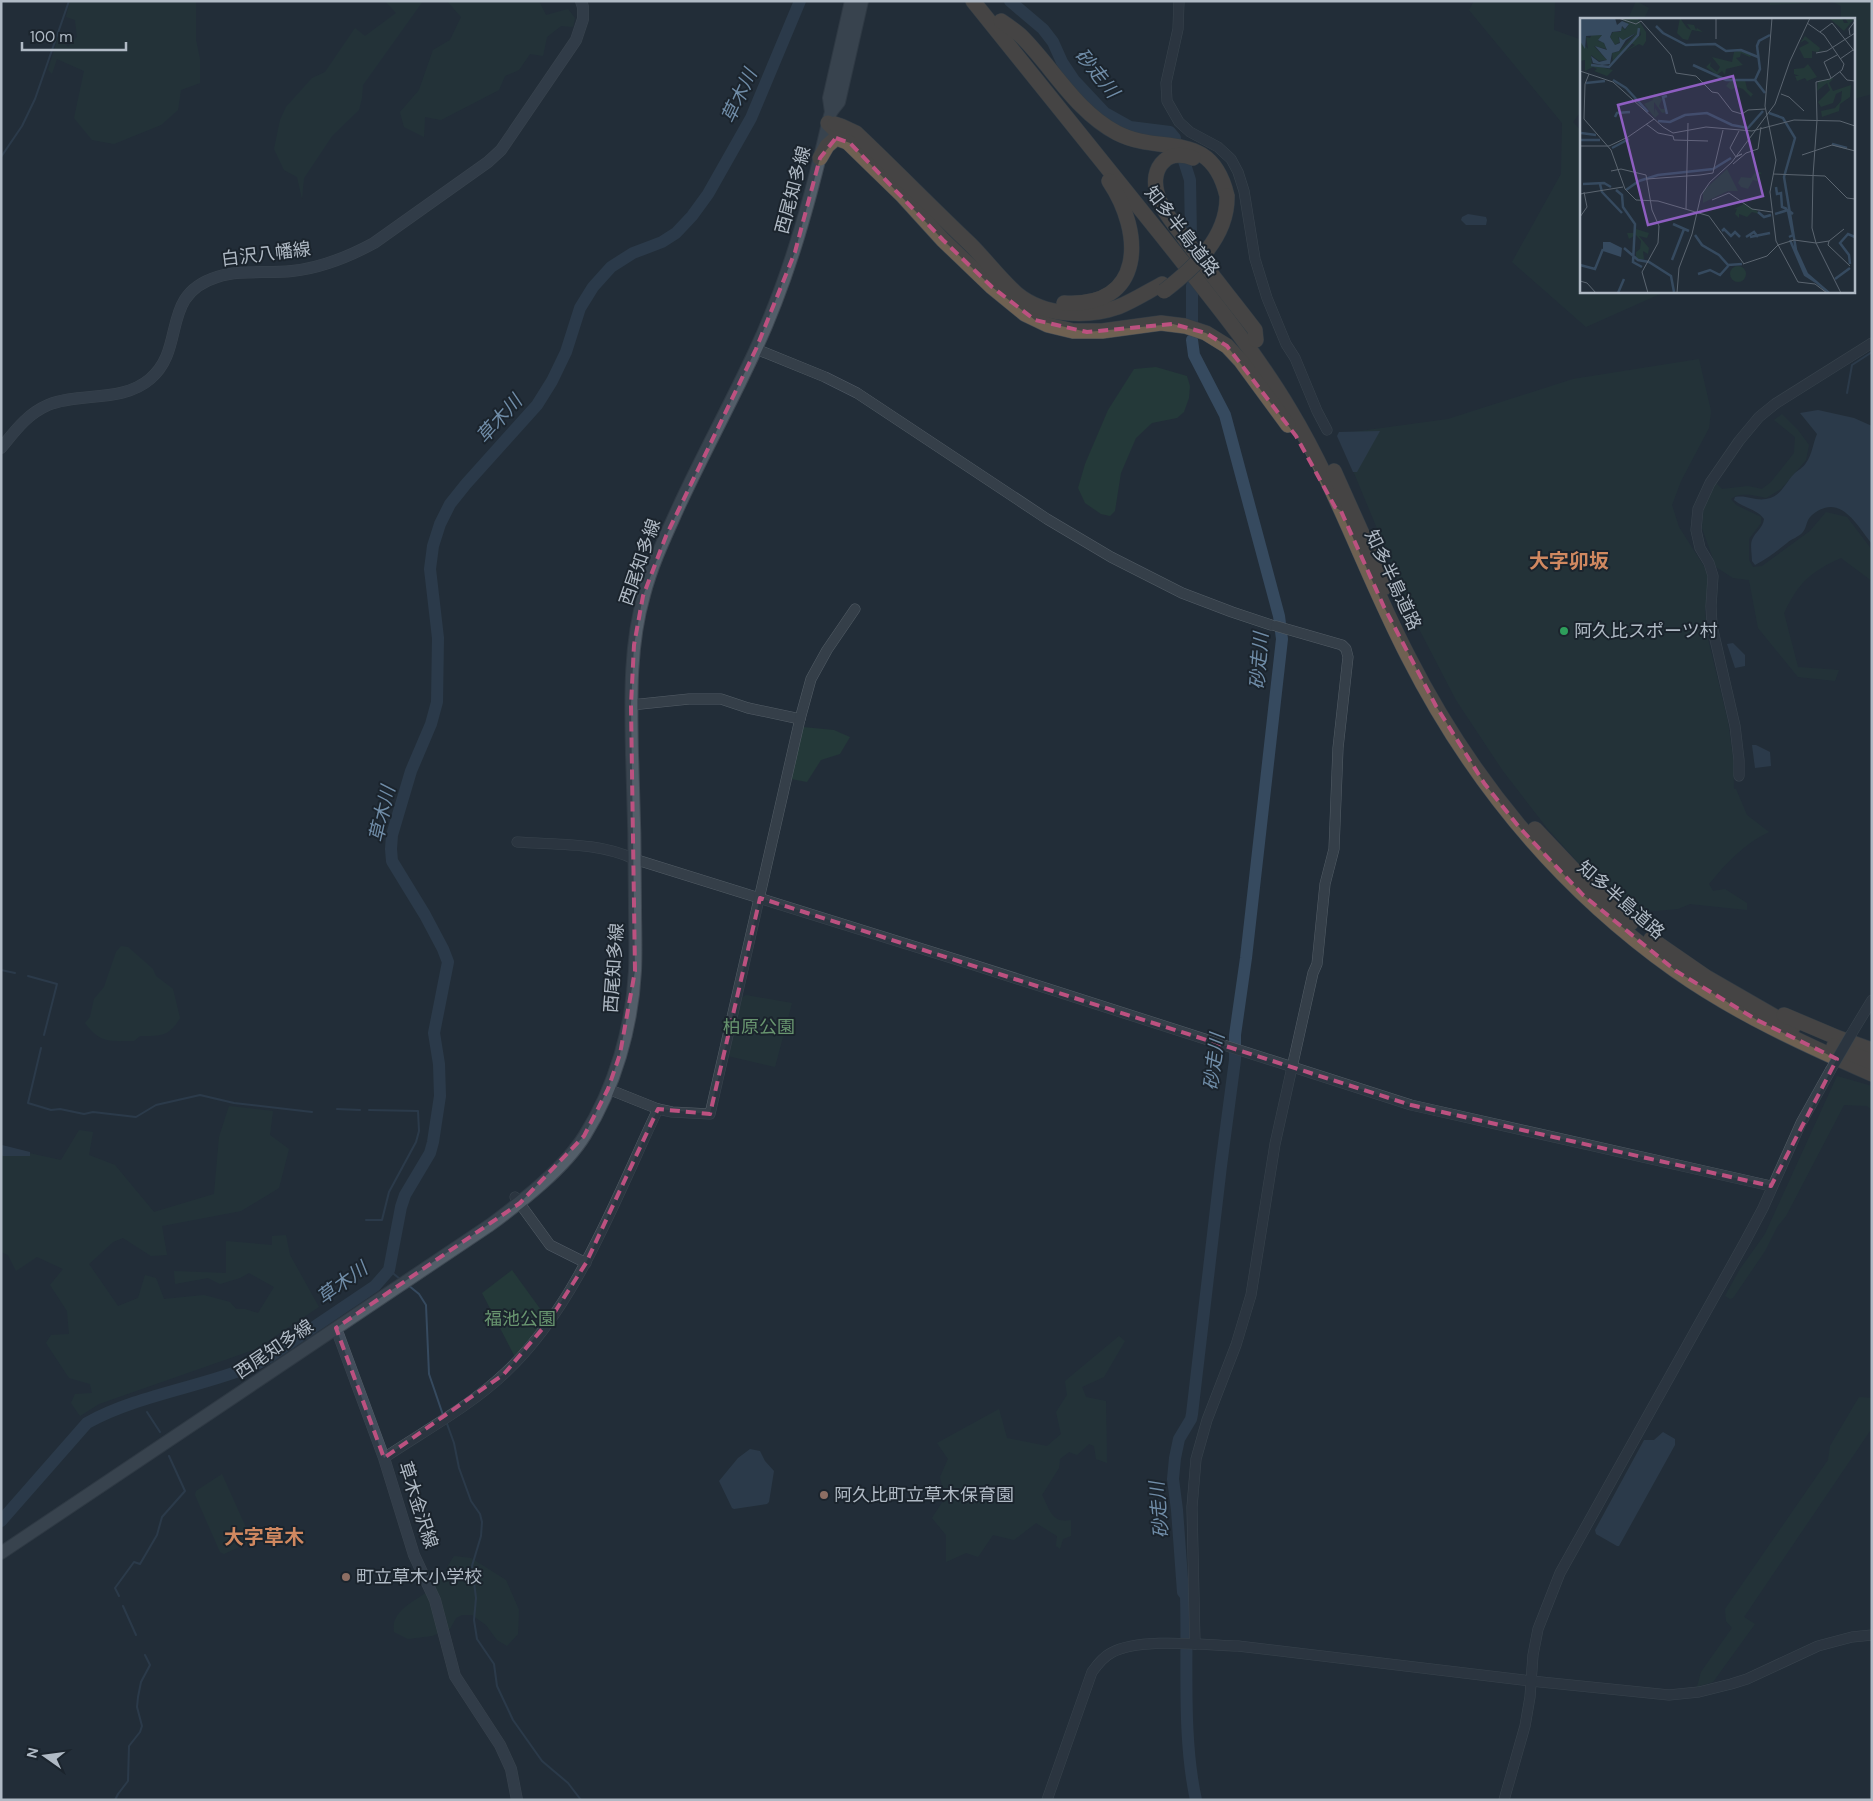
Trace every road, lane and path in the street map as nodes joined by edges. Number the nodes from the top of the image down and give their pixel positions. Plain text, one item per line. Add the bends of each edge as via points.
1 (580, 1) edge
2 (851, 1) edge
3 (862, 1) edge
4 (1179, 1) edge
5 (978, 2) edge
6 (1001, 21) junction
7 (1028, 69) junction
8 (829, 118) junction
9 (850, 142) junction
10 (820, 158) junction
11 (1224, 198) junction
12 (1006, 284) junction
13 (1163, 287) junction
14 (1015, 305) junction
15 (1256, 340) junction
16 (1872, 343) edge
17 (756, 349) junction
18 (1328, 430) dead end
19 (1, 448) edge
20 (1341, 511) junction
21 (855, 609) dead end
22 (631, 705) junction
23 (800, 719) junction
24 (1739, 776) dead end
25 (517, 842) dead end
26 (634, 859) junction
27 (760, 898) junction
28 (1728, 990) junction
29 (1872, 1000) edge
30 (1872, 1050) edge
31 (1872, 1062) edge
32 (1292, 1068) junction
33 (1872, 1074) edge
34 (608, 1089) junction
35 (658, 1109) junction
36 (1771, 1186) junction
37 (517, 1200) junction
38 (586, 1263) junction
39 (336, 1328) junction
40 (384, 1458) junction
41 (1, 1553) edge
42 (1872, 1634) edge
43 (1189, 1644) junction
44 (1531, 1681) junction
45 (517, 1800) edge
46 (1047, 1800) edge
47 (1504, 1800) edge

1 - 19 main road, 白沢八幡線 via 583,19 576,40 514,132 488,162 356,253 293,271 234,273 196,287 177,315 164,364 150,379 131,390 49,405 17,427
2 - 8 main road, 西尾知多線 via 829,98
3 - 8 main road, 西尾知多線 via 839,102
4 - 18 street via 1178,29 1166,84 1167,101 1178,122 1218,147 1238,172 1266,298
5 - 6 highway, 知多半島道路
5 - 7 highway, 知多半島道路
6 - 11 highway via 1019,34 1086,110 1106,126 1131,138 1178,146 1202,155 1220,175
6 - 15 highway, 知多半島道路
7 - 12 highway via 1028,78 1113,187 1130,231 1132,260 1120,284 1093,302 1066,304 1043,300
7 - 20 highway, 知多半島道路 via 1257,358 1292,412
8 - 9 highway
8 - 10 main road, 西尾知多線
8 - 12 highway via 856,133 988,261
9 - 10 highway via 836,138
9 - 14 highway via 943,240
10 - 17 main road, 西尾知多線 via 795,252
11 - 13 highway, bridge via 1226,216 1216,239 1179,279
11 - 15 highway via 1214,176 1196,159 1172,156 1157,170 1156,187 1164,209 1256,330
12 - 13 highway via 1040,307 1086,314 1117,307
13 - 14 highway via 1126,312 1091,321 1069,322 1048,318
14 - 20 highway via 1035,320 1060,329 1102,331 1161,323 1185,326 1216,338 1241,361 1282,415 1335,507
15 - 28 highway, 知多半島道路 via 1299,408 1338,480 1438,693 1492,777 1525,818 1590,886 1657,944
16 - 24 street via 1759,417 1710,483 1698,509 1696,530 1713,576 1712,626 1735,726
17 - 22 main road, 西尾知多線 via 700,462 652,570 643,596 634,645
17 - 32 street via 857,393 1047,520 1110,557 1182,593 1346,649 1334,849 1325,884 1317,964
20 - 33 highway, 知多半島道路 via 1409,658 1440,714 1484,784 1550,862 1620,927 1676,971 1757,1020
21 - 23 street via 826,650 811,679
22 - 23 street via 721,698 748,708
22 - 26 main road, 西尾知多線
23 - 27 street
25 - 26 street via 588,847
26 - 27 street
26 - 34 main road, 西尾知多線 via 635,971 626,1031
27 - 32 street
27 - 35 street via 710,1114
28 - 30 highway
28 - 31 highway, 知多半島道路 via 1795,1028
29 - 36 street, bridge via 1801,1123
32 - 36 street via 1411,1105
32 - 43 street via 1275,1144 1251,1295 1196,1459
34 - 35 street
34 - 37 main road, 西尾知多線 via 584,1136 562,1163
35 - 38 street
36 - 44 street via 1746,1240 1560,1573 1538,1629
37 - 38 street via 550,1245
37 - 39 main road, 西尾知多線 via 407,1282
38 - 40 street via 549,1321 517,1361 486,1389
39 - 40 main road, 草木金沢線
39 - 41 main road, 西尾知多線
40 - 45 main road, 草木金沢線 via 414,1555 435,1600 455,1676 500,1745 511,1769
42 - 44 street via 1818,1646 1747,1679 1699,1692 1650,1694
43 - 44 street via 1238,1646
43 - 46 street via 1126,1646 1097,1664
44 - 47 street via 1525,1726

